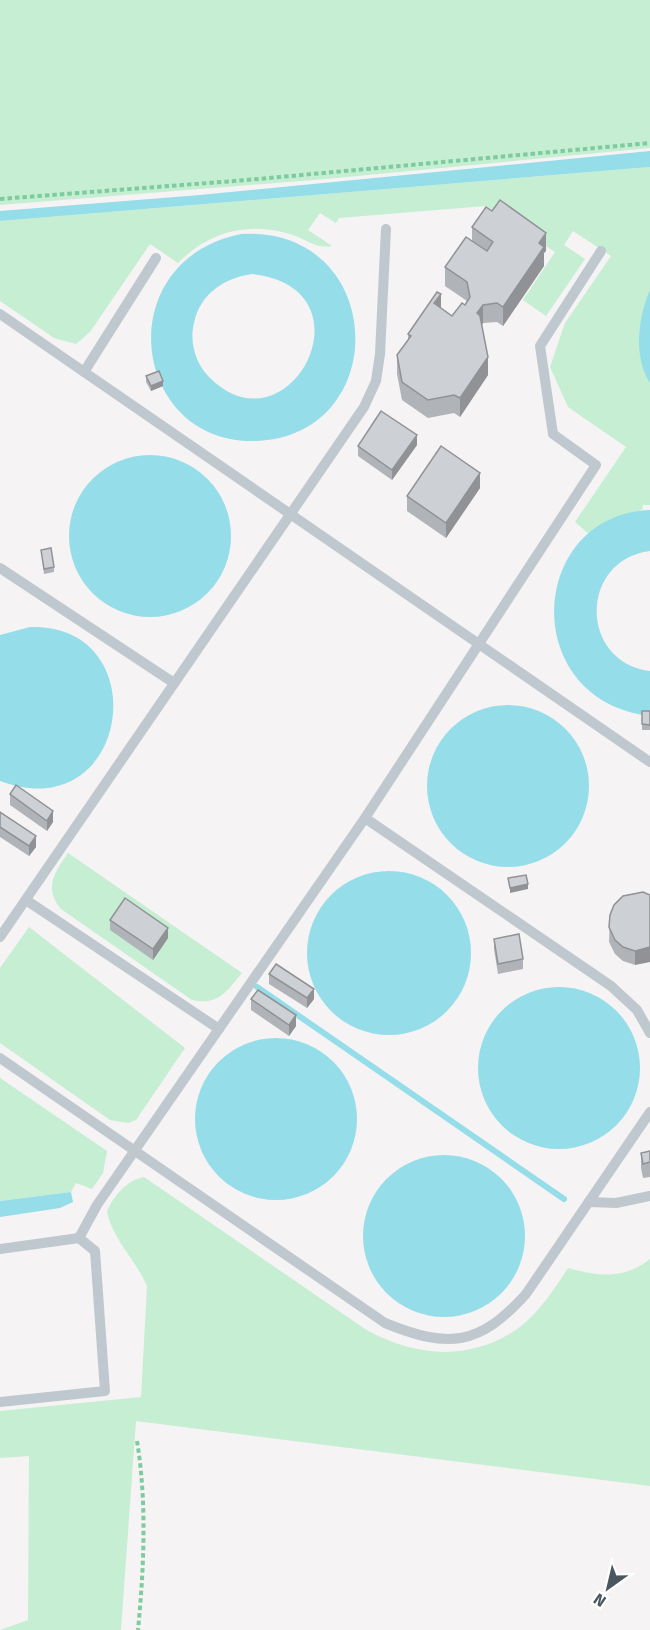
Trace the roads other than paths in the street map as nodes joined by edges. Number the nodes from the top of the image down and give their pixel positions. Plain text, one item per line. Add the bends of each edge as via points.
1 (386, 229) dead end
2 (601, 251) dead end
3 (156, 258) dead end
4 (0, 314) edge
5 (84, 372) junction
6 (290, 514) junction
7 (0, 568) edge
8 (479, 644) junction
9 (174, 683) junction
10 (650, 762) edge
11 (365, 818) junction
12 (26, 900) junction
13 (0, 937) edge
14 (219, 1029) junction
15 (650, 1033) edge
16 (0, 1058) edge
17 (650, 1112) edge
18 (134, 1151) junction
19 (650, 1196) edge
20 (589, 1202) junction
21 (80, 1238) junction
22 (0, 1249) edge
23 (0, 1402) edge

1 - 6 lane via 376,381 364,406
2 - 8 lane via 540,346 553,434 596,465
3 - 5 lane
4 - 5 lane
5 - 6 lane
6 - 8 lane
6 - 9 lane
7 - 9 lane
8 - 10 lane
8 - 11 lane
9 - 12 lane
11 - 14 lane
11 - 15 lane via 611,986 637,1010
12 - 13 lane
12 - 14 lane
14 - 18 lane
16 - 18 lane
17 - 20 lane
18 - 20 lane via 385,1323 432,1340 477,1336 503,1319 526,1294
18 - 21 lane
19 - 20 lane via 616,1203
21 - 22 lane
21 - 23 lane via 95,1251 105,1391

